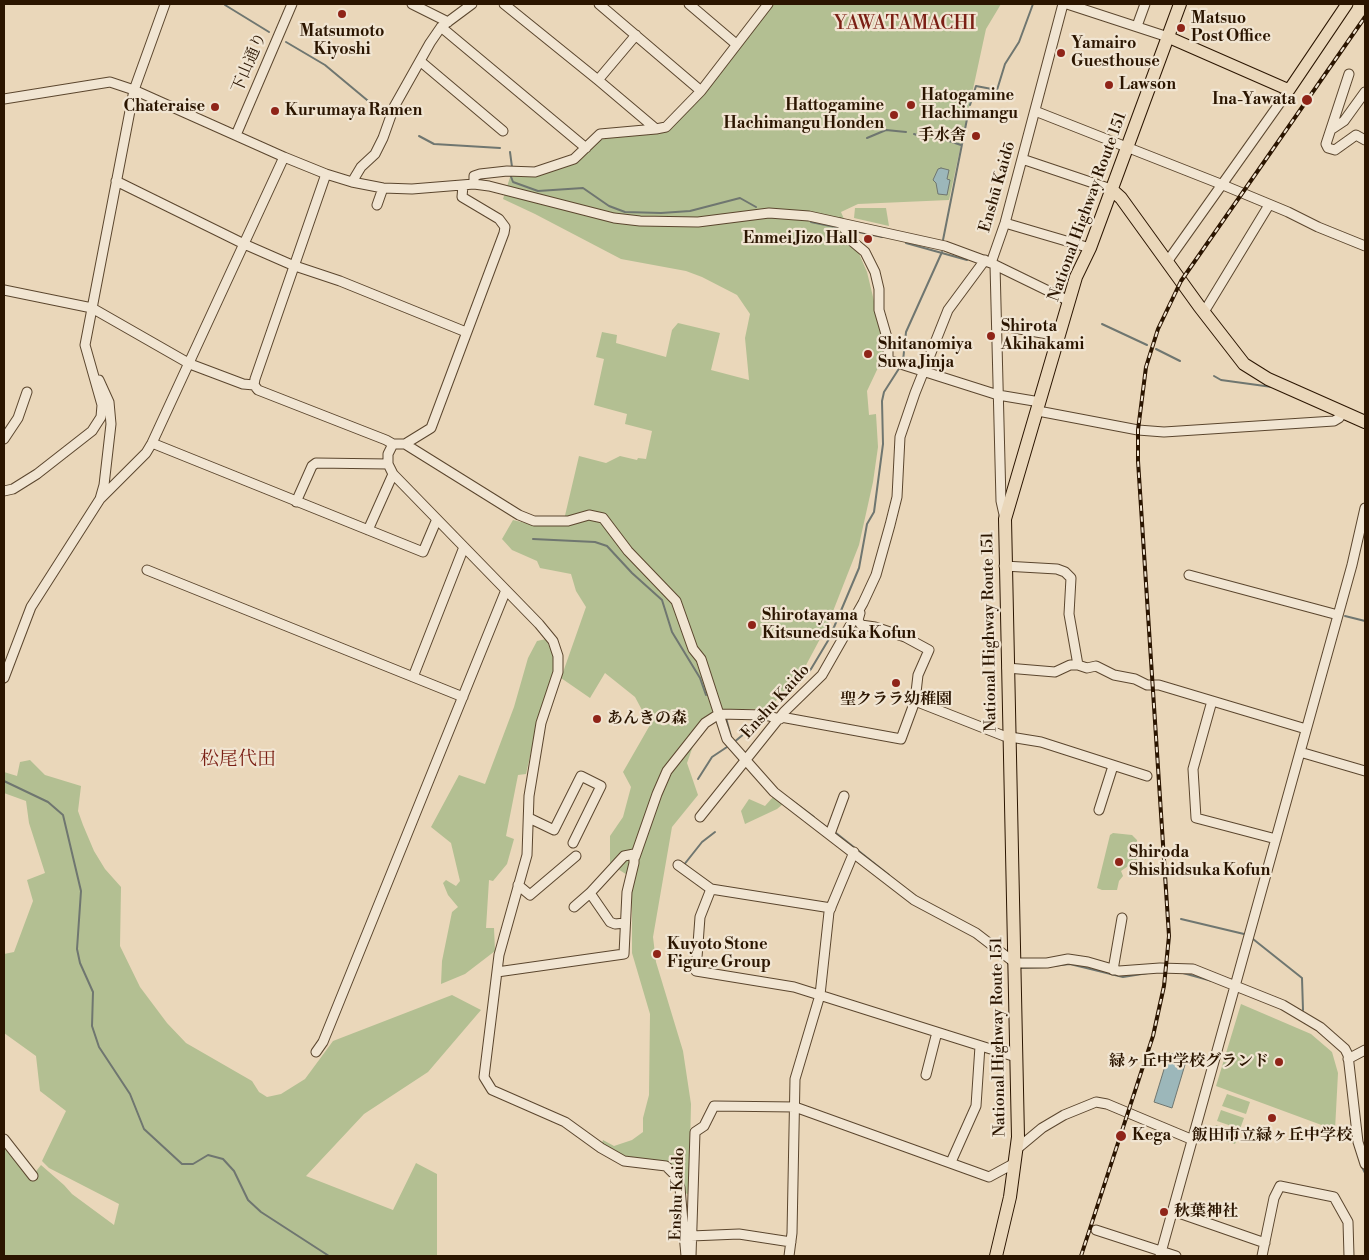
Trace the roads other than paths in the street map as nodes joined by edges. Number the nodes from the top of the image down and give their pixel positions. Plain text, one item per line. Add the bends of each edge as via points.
1 (165, 4) edge
2 (292, 4) edge
3 (412, 4) edge
4 (472, 4) edge
5 (504, 4) edge
6 (598, 4) edge
7 (689, 4) edge
8 (768, 4) edge
9 (1065, 4) edge
10 (1145, 4) edge
11 (1348, 4) edge
12 (1177, 5) edge
13 (445, 24) junction
14 (1137, 26) junction
15 (636, 35) junction
16 (1168, 37) junction
17 (736, 44) junction
18 (420, 61) junction
19 (1349, 74) dead end
20 (598, 80) junction
21 (134, 90) junction
22 (1289, 90) junction
23 (701, 91) junction
24 (1365, 92) edge
25 (4, 99) edge
26 (1035, 111) junction
27 (656, 129) junction
28 (1332, 129) junction
29 (504, 131) dead end
30 (236, 135) junction
31 (1365, 140) edge
32 (1127, 147) junction
33 (586, 148) junction
34 (284, 158) junction
35 (1022, 159) junction
36 (326, 174) junction
37 (116, 181) junction
38 (352, 182) junction
39 (474, 184) junction
40 (463, 185) junction
41 (1223, 185) junction
42 (383, 188) junction
43 (1111, 189) junction
44 (1269, 204) junction
45 (377, 205) dead end
46 (842, 223) junction
47 (1005, 223) junction
48 (244, 244) junction
49 (1365, 246) edge
50 (1090, 248) junction
51 (1167, 262) junction
52 (990, 263) junction
53 (292, 265) junction
54 (4, 290) edge
55 (1069, 301) junction
56 (92, 308) junction
57 (1204, 312) junction
58 (996, 325) junction
59 (466, 332) junction
60 (1060, 336) junction
61 (91, 364) junction
62 (190, 364) junction
63 (925, 371) junction
64 (254, 386) junction
65 (27, 392) dead end
66 (998, 395) junction
67 (1039, 407) junction
68 (1343, 412) junction
69 (1365, 422) edge
70 (4, 439) edge
71 (152, 443) junction
72 (394, 444) junction
73 (405, 444) junction
74 (388, 464) junction
75 (393, 474) junction
76 (4, 490) edge
77 (100, 499) junction
78 (296, 502) junction
79 (1365, 508) edge
80 (1005, 519) junction
81 (437, 520) junction
82 (368, 530) junction
83 (464, 547) junction
84 (1004, 566) junction
85 (148, 570) dead end
86 (1189, 575) dead end
87 (506, 590) junction
88 (863, 603) junction
89 (1338, 615) junction
90 (861, 625) junction
91 (842, 642) junction
92 (1078, 665) junction
93 (1007, 668) junction
94 (413, 677) junction
95 (4, 678) edge
96 (463, 697) junction
97 (915, 701) junction
98 (1212, 701) junction
99 (718, 714) junction
100 (780, 718) junction
101 (1306, 729) junction
102 (1008, 736) junction
103 (1300, 752) junction
104 (746, 760) junction
105 (1113, 766) junction
106 (1365, 771) edge
107 (1147, 776) dead end
108 (844, 796) dead end
109 (1099, 810) dead end
110 (700, 817) dead end
111 (529, 818) junction
112 (830, 834) junction
113 (1276, 839) junction
114 (573, 843) dead end
115 (854, 852) junction
116 (576, 856) dead end
117 (635, 857) junction
118 (678, 866) dead end
119 (518, 885) junction
120 (711, 889) junction
121 (590, 893) junction
122 (574, 907) dead end
123 (831, 908) junction
124 (1122, 918) dead end
125 (625, 923) junction
126 (1015, 963) junction
127 (1113, 970) junction
128 (497, 972) junction
129 (1235, 986) junction
130 (820, 995) junction
131 (938, 1032) junction
132 (980, 1046) junction
133 (1365, 1050) edge
134 (316, 1052) dead end
135 (1016, 1057) junction
136 (1348, 1059) junction
137 (926, 1075) dead end
138 (795, 1107) junction
139 (4, 1139) edge
140 (1192, 1140) junction
141 (1018, 1148) junction
142 (951, 1162) junction
143 (1013, 1164) junction
144 (1365, 1164) edge
145 (33, 1176) dead end
146 (1173, 1211) junction
147 (1096, 1230) dead end
148 (691, 1236) junction
149 (791, 1242) junction
150 (1265, 1243) junction
151 (1160, 1254) edge
152 (686, 1256) edge
153 (691, 1256) edge
154 (789, 1256) edge
155 (996, 1256) edge
156 (1176, 1256) edge
157 (1262, 1256) edge
158 (1349, 1256) edge

1 - 21 street
2 - 30 street, 下山通り
3 - 13 street
4 - 13 street
5 - 20 street
6 - 15 street
7 - 17 street
8 - 17 street
9 - 14 street
9 - 26 street, Enshū Kaidō
10 - 14 street
11 - 22 main road
12 - 16 highway, National Highway Route 151
13 - 18 street
13 - 33 street
14 - 16 street
15 - 20 street
15 - 23 street
16 - 22 main road
16 - 32 highway, National Highway Route 151
17 - 23 street
18 - 29 street
18 - 38 street via 394,108 375,154 360,167
19 - 28 street via 1334,114
20 - 27 street
21 - 25 street via 101,82
21 - 30 street
21 - 37 street
22 - 41 street
23 - 27 street via 666,127
24 - 28 street via 1344,121
26 - 32 street
26 - 35 street, Enshū Kaidō
27 - 33 street via 600,134
28 - 31 street via 1326,144 1332,150 1356,135
30 - 34 street
32 - 41 street
32 - 43 highway, National Highway Route 151
33 - 39 street via 574,159 535,172 480,174 474,176
34 - 36 street
34 - 48 street
35 - 43 street
35 - 47 street, Enshū Kaidō
36 - 38 street
36 - 53 street
37 - 48 street
37 - 56 street
38 - 42 street
39 - 40 street
39 - 46 street via 614,218 640,221 698,222 769,213
40 - 42 street
40 - 59 street via 462,197 499,219 505,227
41 - 44 street
41 - 51 street
42 - 45 street
43 - 50 highway, National Highway Route 151
43 - 51 highway
44 - 49 street
44 - 57 street
46 - 52 street via 922,240
46 - 63 street via 876,272 879,310 888,341 888,360
47 - 50 street
47 - 52 street, Enshū Kaidō
48 - 53 street
48 - 62 street
50 - 55 highway, National Highway Route 151
51 - 57 highway
52 - 55 street
52 - 58 street, Enshū Kaidō
52 - 63 street, Enshū Kaidō via 948,310
53 - 59 street
53 - 64 street
54 - 56 street
55 - 60 highway, National Highway Route 151
56 - 61 street via 86,345
56 - 62 street
57 - 68 highway via 1235,354 1254,372
58 - 60 street
58 - 66 street, Enshū Kaidō
59 - 73 street via 431,428
60 - 67 highway, National Highway Route 151
61 - 76 street via 102,405 101,417 95,426 38,474 13,489
61 - 77 street via 107,395 111,424
62 - 64 street
62 - 71 street
63 - 66 street
63 - 88 street, Enshu Kaido via 900,437 897,496 876,575
64 - 72 street
65 - 70 street via 18,418
66 - 67 street
66 - 80 street, Enshū Kaidō via 1001,501
67 - 68 street via 1138,430 1164,432 1334,421
67 - 80 highway, National Highway Route 151
68 - 69 highway
71 - 77 street
71 - 78 street
72 - 73 street
72 - 74 street via 388,454
73 - 99 street via 518,515 534,521 568,521 589,515 603,518 628,551 676,601 693,649 701,659
74 - 75 street
74 - 78 street via 316,463
75 - 81 street
75 - 82 street
77 - 95 street via 32,607
78 - 82 street
79 - 89 street
80 - 84 highway, National Highway Route 151
81 - 82 street via 423,552
81 - 83 street
83 - 87 street
83 - 94 street
84 - 92 street via 1057,569 1071,578 1070,614
84 - 93 highway, National Highway Route 151
85 - 94 street
86 - 89 street
87 - 96 street
87 - 111 street via 548,634 558,656 558,672 541,723 529,796
88 - 90 street via 858,620
88 - 91 street, Enshu Kaido
89 - 101 street
90 - 91 street via 852,628 846,642
90 - 97 street via 905,636 930,650 918,675
91 - 100 street, Enshu Kaido via 822,675
92 - 93 street via 1055,672
92 - 98 street via 1096,666 1147,685 1159,685
93 - 102 highway, National Highway Route 151
94 - 96 street
96 - 134 street via 323,1042
97 - 100 street via 901,739
97 - 102 street
98 - 101 street
98 - 113 street via 1193,769 1196,818
99 - 100 street via 765,714
99 - 104 street via 731,746
99 - 117 street via 705,723 667,771
100 - 104 street, Enshu Kaido
101 - 103 street
102 - 105 street via 1041,742
102 - 126 highway, National Highway Route 151
103 - 106 street
103 - 113 street
104 - 110 street, Enshu Kaido
104 - 112 street via 774,792
105 - 107 street
105 - 109 street
108 - 112 street
111 - 114 street via 554,830 581,776 601,786
111 - 119 street via 528,850
112 - 115 street
113 - 129 street
115 - 123 street
115 - 126 street via 914,900 976,934
116 - 119 street via 530,895
117 - 121 street via 631,853 624,856
117 - 125 street via 628,882
118 - 120 street
119 - 128 street via 503,935
120 - 123 street
120 - 130 street via 700,917 696,971 794,987
121 - 122 street
121 - 125 street via 610,922
123 - 130 street
124 - 127 street
125 - 128 street via 624,954 621,956
126 - 127 street via 1077,959
126 - 135 highway, National Highway Route 151
127 - 129 street via 1193,969
128 - 152 street via 484,1077 487,1084 492,1090 565,1122 624,1161 666,1166 676,1176 680,1188
129 - 136 street via 1283,1004 1320,1027 1345,1049
129 - 140 street
130 - 131 street
130 - 138 street via 795,1079
131 - 132 street
131 - 137 street
132 - 135 street
132 - 142 street via 976,1106
133 - 136 street
135 - 141 highway, National Highway Route 151
136 - 144 street via 1358,1142
138 - 142 street
138 - 148 street, Enshu Kaido via 714,1106 704,1126 696,1132
138 - 149 street
139 - 145 street
140 - 141 street via 1096,1102 1064,1115
140 - 146 street
141 - 143 highway, National Highway Route 151
142 - 143 street via 989,1177
143 - 155 highway, National Highway Route 151 via 1010,1197
146 - 150 street
146 - 151 street
147 - 151 street
148 - 149 street via 739,1234
148 - 153 street, Enshu Kaido
149 - 154 street
150 - 157 street
150 - 158 street via 1274,1198 1280,1186 1334,1197 1348,1222
151 - 156 street

